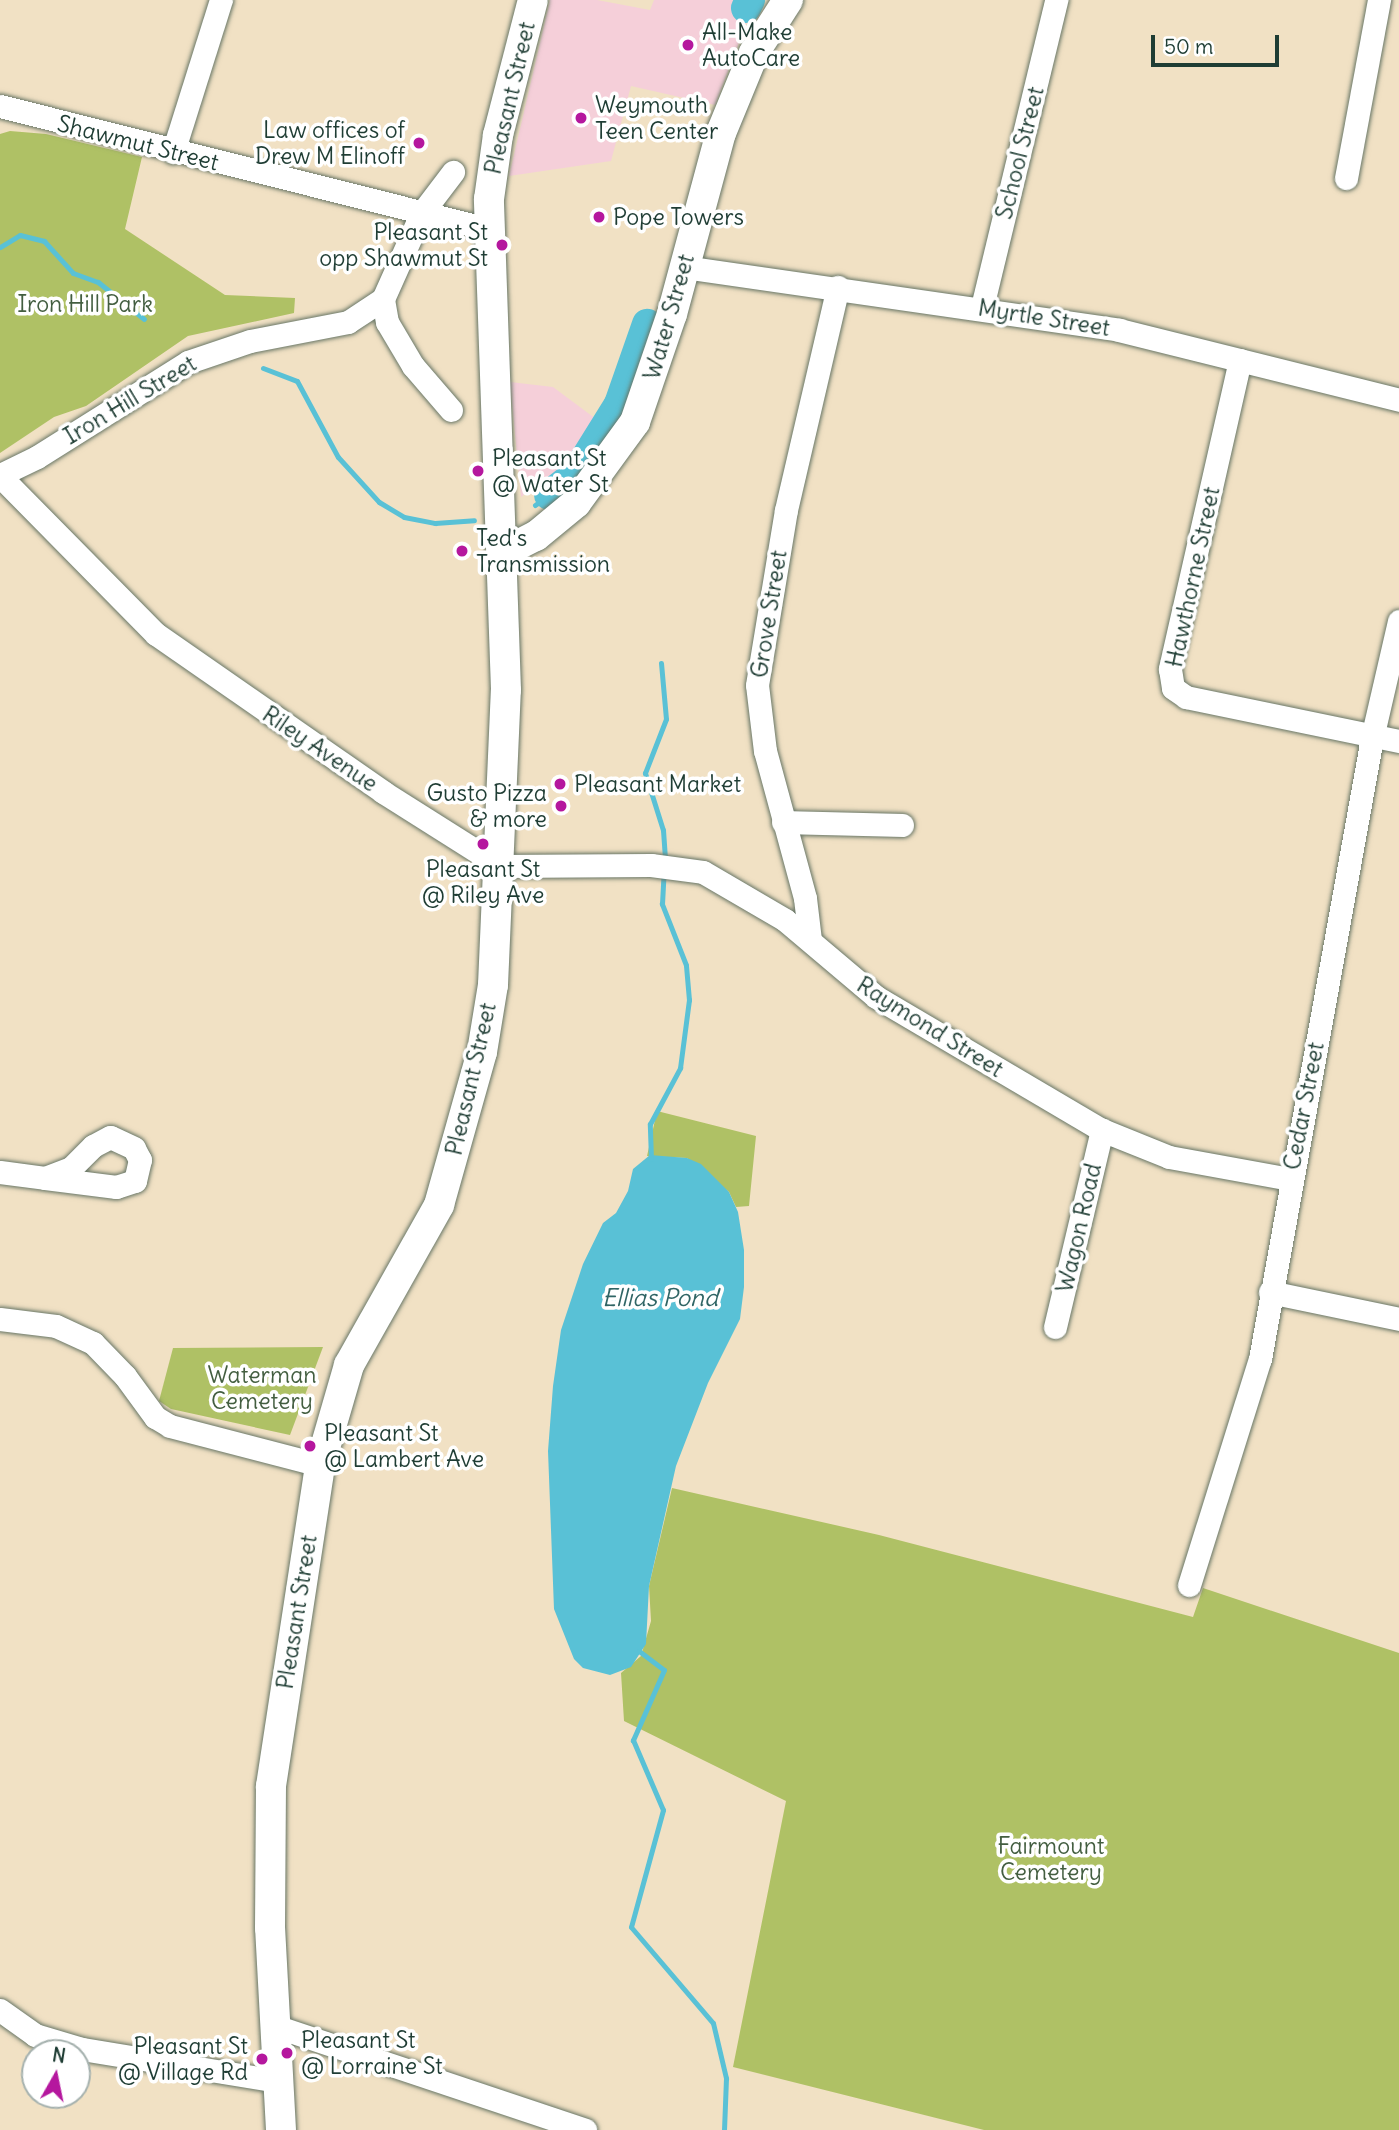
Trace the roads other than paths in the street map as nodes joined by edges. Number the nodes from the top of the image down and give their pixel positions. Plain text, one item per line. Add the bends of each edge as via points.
1 (221, 0) edge
2 (533, 0) edge
3 (788, 0) edge
4 (1056, 0) edge
5 (1379, 0) edge
6 (0, 106) edge
7 (33, 116) junction
8 (0, 122) edge
9 (173, 152) junction
10 (453, 172) dead end
11 (1346, 178) dead end
12 (421, 214) junction
13 (488, 229) junction
14 (684, 267) junction
15 (838, 287) junction
16 (383, 299) junction
17 (982, 307) junction
18 (1240, 360) junction
19 (1399, 400) edge
20 (451, 410) dead end
21 (0, 475) edge
22 (504, 552) junction
23 (1399, 621) edge
24 (145, 625) joint
25 (1372, 738) junction
26 (1399, 741) edge
27 (783, 822) junction
28 (902, 825) dead end
29 (500, 866) junction
30 (810, 940) junction
31 (1102, 1130) junction
32 (0, 1172) edge
33 (45, 1178) dead end
34 (1290, 1179) junction
35 (1270, 1292) junction
36 (0, 1319) edge
37 (1399, 1319) edge
38 (1055, 1327) dead end
39 (320, 1465) junction
40 (1189, 1585) dead end
41 (0, 2010) edge
42 (275, 2026) junction
43 (278, 2081) junction
44 (281, 2130) edge
45 (584, 2130) edge

1 - 9 street
2 - 13 main road, Pleasant Street via 494,156
3 - 14 main road, Water Street via 737,91 706,181
4 - 17 street, School Street
5 - 11 street
6 - 7 street, Shawmut Street
7 - 8 street, Shawmut Street
7 - 9 street, Shawmut Street
9 - 12 street, Shawmut Street
10 - 12 street
12 - 13 street, Shawmut Street
12 - 16 street
13 - 22 main road, Pleasant Street
14 - 15 street, Myrtle Street
14 - 22 main road, Water Street via 644,401 622,444 560,518
15 - 17 street, Myrtle Street
15 - 27 street, Grove Street via 786,510 757,685 765,751
16 - 20 street via 387,322 412,366
16 - 21 street, Iron Hill Street via 348,322 250,341 188,362 37,457
17 - 18 street, Myrtle Street via 1119,330
18 - 19 street, Myrtle Street
18 - 25 street, Hawthorne Street via 1170,669 1173,688 1186,697
21 - 24 street, Iron Hill Street
22 - 29 main road, Pleasant Street via 506,690
23 - 25 street, Cedar Street
24 - 29 street, Riley Avenue via 383,792
25 - 26 street, Hawthorne Street
25 - 34 street, Cedar Street
27 - 28 street
27 - 30 street, Grove Street via 805,898
29 - 30 street, Raymond Street via 687,867 728,884
29 - 39 main road, Pleasant Street via 487,1027 449,1174 418,1248 349,1365
30 - 31 street, Raymond Street via 876,997
31 - 34 street, Raymond Street via 1169,1157
31 - 38 street, Wagon Road
32 - 33 street
34 - 35 street, Cedar Street
35 - 37 street
35 - 40 street, Cedar Street via 1260,1359
36 - 39 street via 56,1325 93,1343 125,1376 155,1418 170,1426
39 - 42 main road, Pleasant Street via 271,1787 268,1870
41 - 43 street via 35,2035 82,2049
42 - 43 main road, Pleasant Street
42 - 45 street
43 - 44 main road, Pleasant Street

